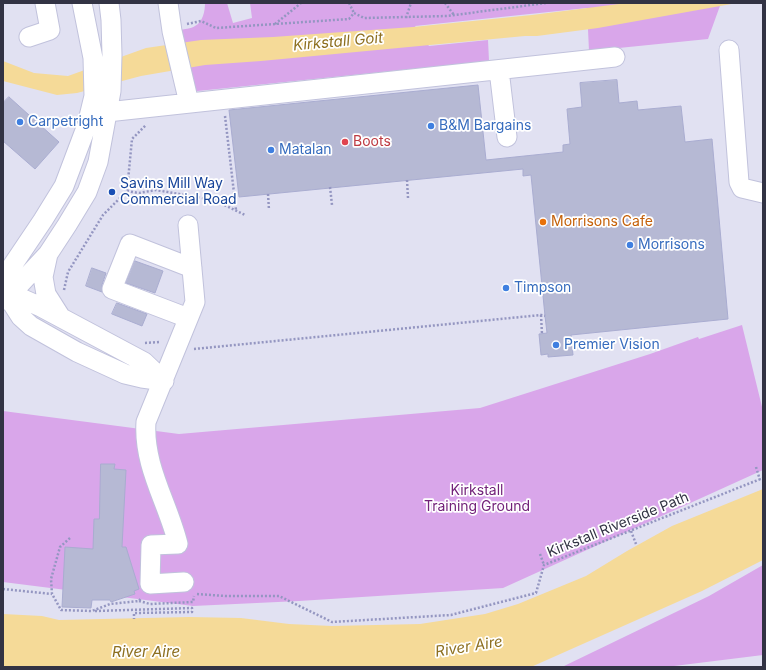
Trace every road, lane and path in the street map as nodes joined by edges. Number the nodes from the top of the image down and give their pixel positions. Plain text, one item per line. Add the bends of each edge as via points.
1 (45, 3) edge
2 (82, 3) edge
3 (168, 3) edge
4 (301, 3) edge
5 (349, 3) edge
6 (411, 3) edge
7 (445, 3) edge
8 (546, 3) edge
9 (110, 4) edge
10 (354, 13) junction
11 (454, 15) junction
12 (406, 18) junction
13 (275, 24) junction
14 (171, 30) junction
15 (29, 37) dead end
16 (729, 50) dead end
17 (103, 56) junction
18 (615, 57) dead end
19 (499, 70) junction
20 (102, 93) junction
21 (222, 99) junction
22 (189, 103) junction
23 (150, 108) junction
24 (107, 112) junction
25 (507, 137) dead end
26 (407, 180) dead end
27 (330, 187) dead end
28 (126, 191) junction
29 (763, 193) edge
30 (268, 194) dead end
31 (408, 198) dead end
32 (332, 205) dead end
33 (236, 210) junction
34 (269, 210) dead end
35 (245, 214) dead end
36 (188, 224) dead end
37 (48, 254) junction
38 (192, 268) junction
39 (3, 275) edge
40 (64, 293) dead end
41 (5, 295) edge
42 (541, 315) junction
43 (546, 316) dead end
44 (61, 317) junction
45 (188, 318) junction
46 (542, 334) dead end
47 (139, 343) dead end
48 (177, 346) junction
49 (164, 380) junction
50 (756, 467) dead end
51 (762, 479) edge
52 (631, 531) junction
53 (70, 538) dead end
54 (636, 544) dead end
55 (540, 554) dead end
56 (544, 565) junction
57 (150, 584) junction
58 (189, 588) junction
59 (3, 589) edge
60 (52, 594) junction
61 (139, 601) junction
62 (92, 611) junction
63 (134, 618) dead end

1 - 15 street via 50,30
2 - 17 street
3 - 14 street
4 - 13 path
5 - 10 path
6 - 12 path
7 - 11 path
8 - 11 path
9 - 17 street
10 - 12 path via 364,18
10 - 13 path via 348,19
11 - 12 path
13 - 14 path via 216,28 201,21
14 - 22 street
16 - 29 street via 739,182 742,188
17 - 20 street
18 - 19 street
19 - 21 street
19 - 25 street
20 - 24 street
20 - 39 street via 64,186 10,269
21 - 22 street
21 - 33 path
22 - 23 street
23 - 24 street
23 - 28 path via 151,121 132,139
24 - 37 street via 98,162 87,192
26 - 31 path
27 - 32 path
28 - 33 path via 175,192 214,200
28 - 40 path via 103,215 68,272
30 - 34 path
33 - 35 path
36 - 38 street
37 - 41 street
37 - 44 street via 43,277 46,294
38 - 45 street via 195,302
38 - 45 street via 130,244 112,289
41 - 44 street via 41,306
41 - 49 street via 26,321 78,352 125,374
42 - 43 path
42 - 46 path
42 - 48 path via 190,350
44 - 49 street via 144,362
45 - 48 street
47 - 48 path via 166,341
48 - 49 street
49 - 57 street via 146,422 146,430 152,471 174,526 178,544 150,545
50 - 51 path
51 - 52 path, Kirkstall Riverside Path
52 - 54 path
52 - 56 path, Kirkstall Riverside Path
53 - 60 path via 60,546 51,579
55 - 56 path
56 - 58 path, Kirkstall Riverside Path via 536,593 451,615 332,622 279,596 225,596
57 - 58 street
57 - 61 path
58 - 61 path via 193,602 150,604
59 - 60 path
60 - 62 path via 61,610
61 - 62 path via 110,604
62 - 63 path via 192,608 192,612 134,613

